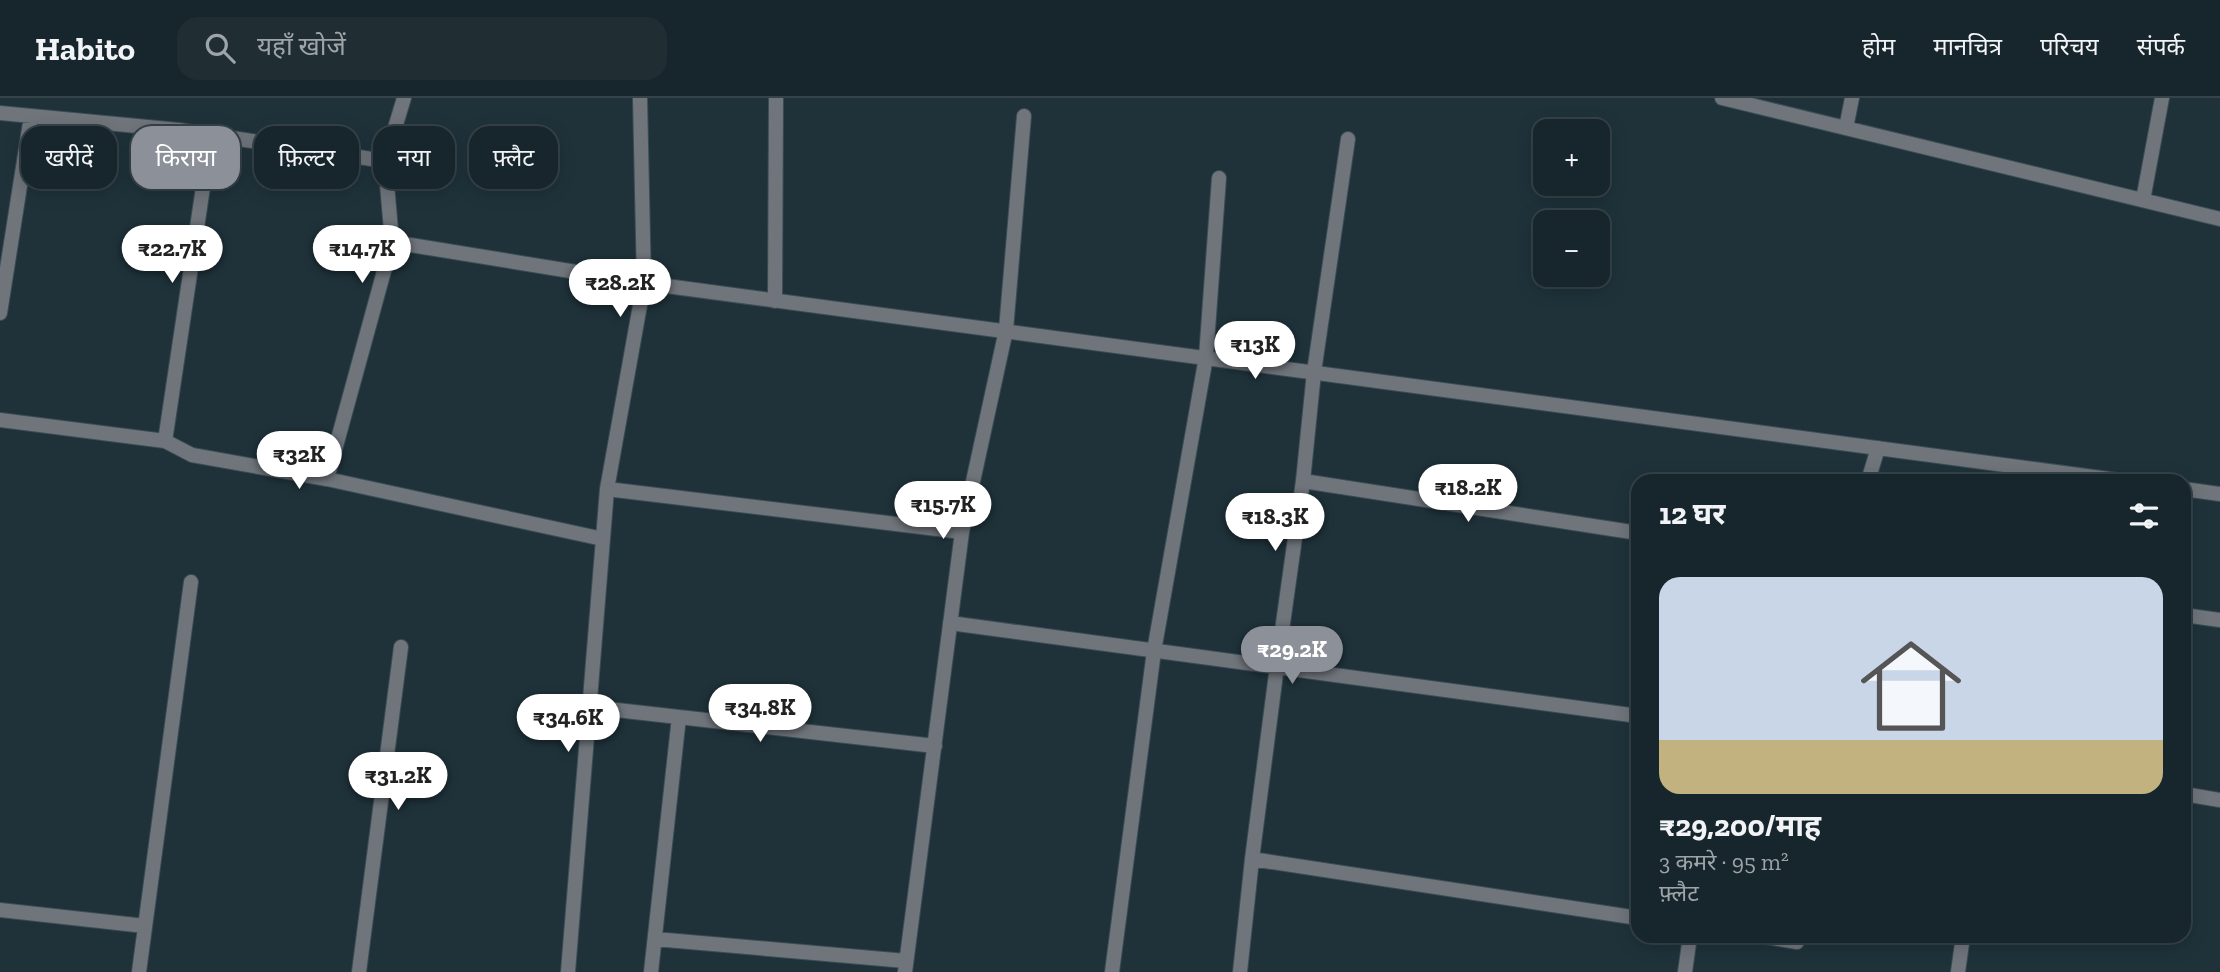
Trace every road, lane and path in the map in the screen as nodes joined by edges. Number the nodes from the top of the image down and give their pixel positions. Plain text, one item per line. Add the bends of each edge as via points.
1 (404, 98) edge
2 (640, 98) edge
3 (776, 98) edge
4 (1722, 98) edge
5 (1852, 98) edge
6 (2162, 98) edge
7 (0, 113) edge
8 (31, 116) junction
9 (1024, 116) dead end
10 (131, 126) edge
11 (395, 126) edge
12 (1846, 128) junction
13 (240, 139) edge
14 (1348, 139) dead end
15 (373, 159) edge
16 (1219, 178) dead end
17 (203, 189) edge
18 (387, 189) edge
19 (2143, 200) junction
20 (2220, 219) edge
21 (392, 242) junction
22 (644, 283) junction
23 (775, 301) junction
24 (0, 313) edge
25 (1006, 330) junction
26 (1206, 357) junction
27 (1314, 372) junction
28 (0, 420) edge
29 (165, 441) junction
30 (1878, 448) junction
31 (1870, 474) edge
32 (2072, 474) edge
33 (327, 479) junction
34 (1303, 481) junction
35 (607, 489) junction
36 (2191, 490) edge
37 (2220, 494) edge
38 (962, 532) junction
39 (1631, 532) edge
40 (603, 539) junction
41 (191, 582) dead end
42 (2191, 616) edge
43 (2220, 620) edge
44 (950, 623) junction
45 (401, 647) dead end
46 (1154, 651) junction
47 (1277, 666) junction
48 (590, 707) junction
49 (1631, 715) edge
50 (679, 717) junction
51 (935, 746) junction
52 (2191, 795) edge
53 (2220, 800) edge
54 (1252, 859) junction
55 (0, 910) edge
56 (1631, 917) edge
57 (145, 926) junction
58 (654, 939) junction
59 (1689, 943) edge
60 (1963, 943) edge
61 (905, 967) edge
62 (139, 972) edge
63 (359, 972) edge
64 (568, 972) edge
65 (651, 972) edge
66 (1112, 972) edge
67 (1240, 972) edge
68 (1685, 972) edge
69 (1958, 972) edge

1 - 11 street
2 - 22 street
3 - 23 street
4 - 12 street
5 - 12 street
6 - 19 street
7 - 8 street
8 - 10 street
8 - 24 street
9 - 25 street
12 - 19 street
13 - 15 street
14 - 27 street
16 - 26 street
17 - 29 street
18 - 21 street
19 - 20 street
21 - 22 street
21 - 33 street
22 - 23 street
22 - 35 street
23 - 25 street
25 - 26 street
25 - 38 street
26 - 27 street
26 - 46 street
27 - 30 street
27 - 34 street
28 - 29 street
29 - 33 street via 192,455
30 - 31 street
30 - 32 street
33 - 40 street
34 - 39 street
34 - 47 street
35 - 38 street
35 - 40 street
36 - 37 street
38 - 44 street
40 - 48 street
41 - 57 street
42 - 43 street
44 - 46 street
44 - 51 street
45 - 63 street
46 - 47 street
46 - 66 street
47 - 49 street
47 - 54 street
48 - 50 street
48 - 64 street
50 - 51 street
50 - 58 street
51 - 61 street
52 - 53 street
54 - 56 street
54 - 67 street
55 - 57 street
57 - 62 street
58 - 61 street
58 - 65 street
59 - 68 street
60 - 69 street

